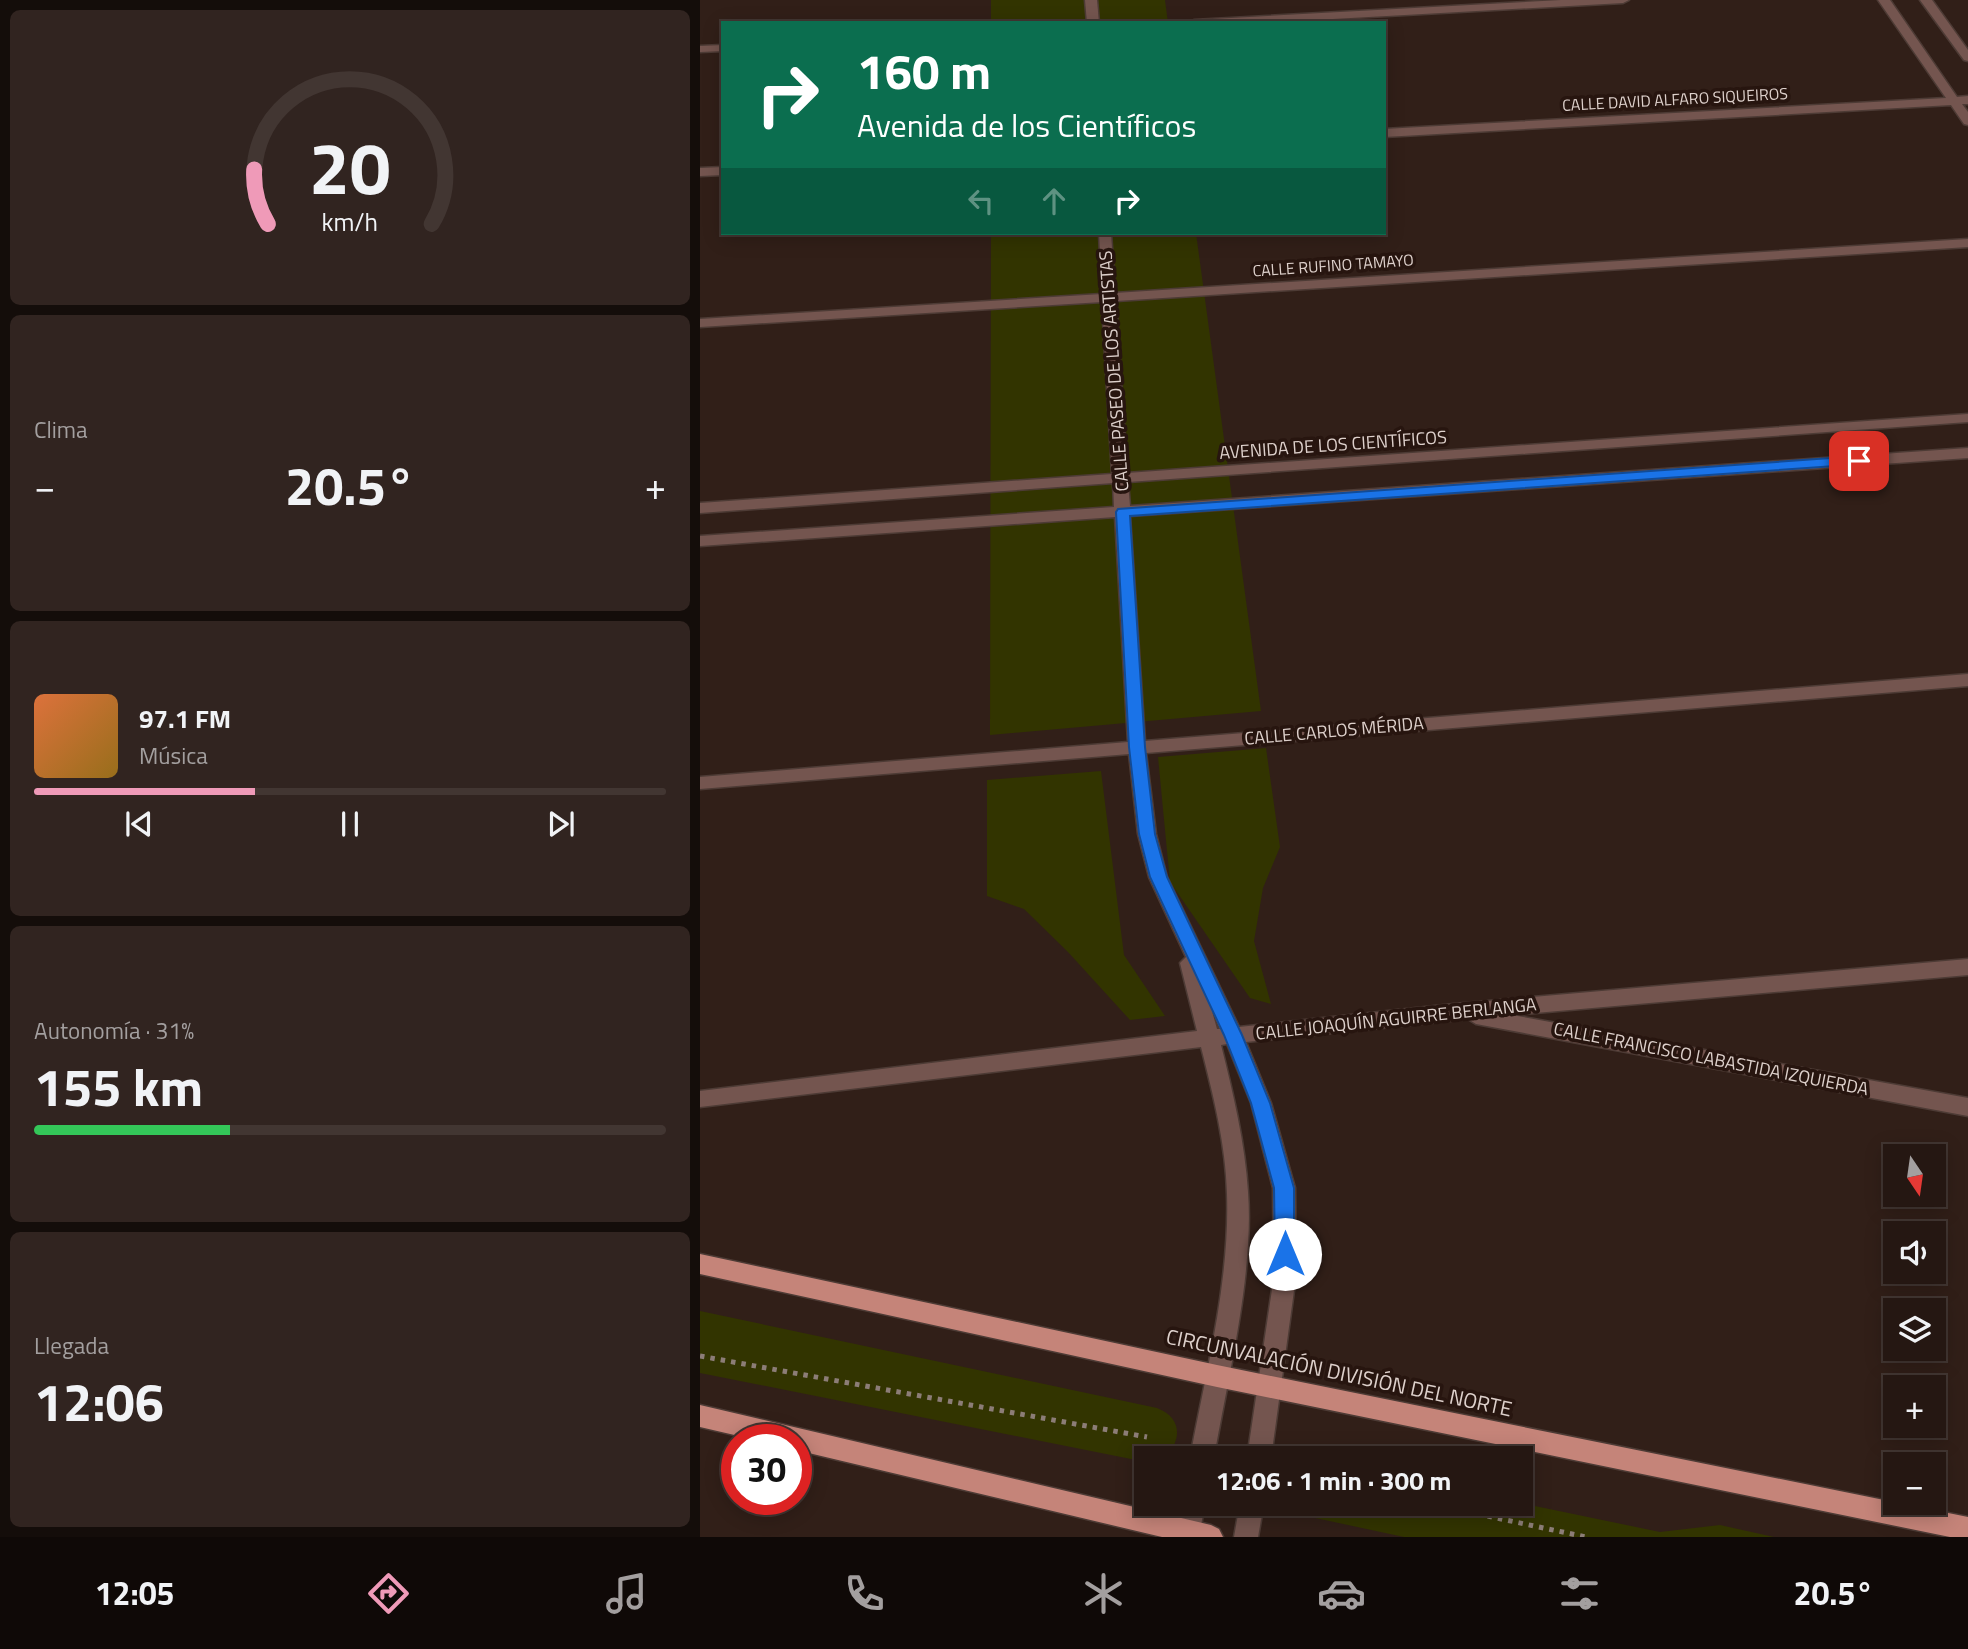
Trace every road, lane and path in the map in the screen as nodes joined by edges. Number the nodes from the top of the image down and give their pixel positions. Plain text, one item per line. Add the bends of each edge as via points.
1 (1091, 0) edge
2 (1623, 0) edge
3 (1884, 0) edge
4 (1926, 0) edge
5 (1093, 21) edge
6 (1231, 21) edge
7 (721, 48) edge
8 (700, 49) edge
9 (1968, 58) edge
10 (1968, 100) edge
11 (1954, 101) junction
12 (1968, 121) edge
13 (1386, 134) edge
14 (721, 171) edge
15 (700, 172) edge
16 (1105, 235) edge
17 (1968, 243) edge
18 (1109, 297) junction
19 (700, 323) edge
20 (1968, 418) edge
21 (1968, 453) edge
22 (1121, 480) junction
23 (700, 508) edge
24 (1123, 512) junction
25 (700, 541) edge
26 (1968, 680) edge
27 (1137, 747) junction
28 (700, 783) edge
29 (1179, 922) junction
30 (1968, 967) edge
31 (1454, 1012) junction
32 (1233, 1035) junction
33 (1210, 1038) junction
34 (700, 1098) edge
35 (1968, 1107) edge
36 (700, 1264) edge
37 (700, 1356) edge
38 (1217, 1376) junction
39 (1270, 1385) junction
40 (700, 1416) edge
41 (1147, 1437) dead end
42 (1204, 1446) edge
43 (1261, 1446) edge
44 (1194, 1516) edge
45 (1250, 1516) edge
46 (1487, 1516) edge
47 (1968, 1529) edge
48 (1195, 1535) edge
49 (1246, 1537) edge
50 (1586, 1537) edge

1 - 5 street
2 - 6 street
3 - 11 street
4 - 9 street
7 - 8 street
10 - 11 street, CALLE DAVID ALFARO SIQUEIROS
11 - 12 street
11 - 13 street, CALLE DAVID ALFARO SIQUEIROS
14 - 15 street
16 - 18 street, CALLE PASEO DE LOS ARTISTAS
17 - 18 street, CALLE RUFINO TAMAYO
18 - 19 street, CALLE RUFINO TAMAYO
18 - 22 street, CALLE PASEO DE LOS ARTISTAS
20 - 22 street, AVENIDA DE LOS CIENTÍFICOS
21 - 24 street
22 - 23 street, AVENIDA DE LOS CIENTÍFICOS
22 - 24 street, CALLE PASEO DE LOS ARTISTAS
24 - 25 street
24 - 27 street, CALLE PASEO DE LOS ARTISTAS
26 - 27 street, CALLE CARLOS MÉRIDA
27 - 28 street, CALLE CARLOS MÉRIDA
27 - 29 street, CALLE PASEO DE LOS ARTISTAS via 1147,834 1158,877
29 - 32 street, CALLE PASEO DE LOS ARTISTAS
29 - 33 street, CALLE PASEO DE LOS ARTISTAS
30 - 31 street, CALLE JOAQUÍN AGUIRRE BERLANGA
31 - 32 street, CALLE JOAQUÍN AGUIRRE BERLANGA
31 - 35 street, CALLE FRANCISCO LABASTIDA IZQUIERDA
32 - 33 street, CALLE JOAQUÍN AGUIRRE BERLANGA
32 - 39 street, CALLE PASEO DE LOS ARTISTAS via 1261,1103 1284,1188 1285,1276
33 - 34 street, CALLE JOAQUÍN AGUIRRE BERLANGA
33 - 38 street, CALLE PASEO DE LOS ARTISTAS via 1238,1193 1234,1275
36 - 38 main road, CIRCUNVALACIÓN DIVISIÓN DEL NORTE
37 - 41 path
38 - 39 main road, CIRCUNVALACIÓN DIVISIÓN DEL NORTE
38 - 42 street, CALLE PASEO DE LOS ARTISTAS
39 - 43 street, CALLE PASEO DE LOS ARTISTAS
39 - 47 main road, CIRCUNVALACIÓN DIVISIÓN DEL NORTE
40 - 48 main road
44 - 48 street
45 - 49 street
46 - 50 path

